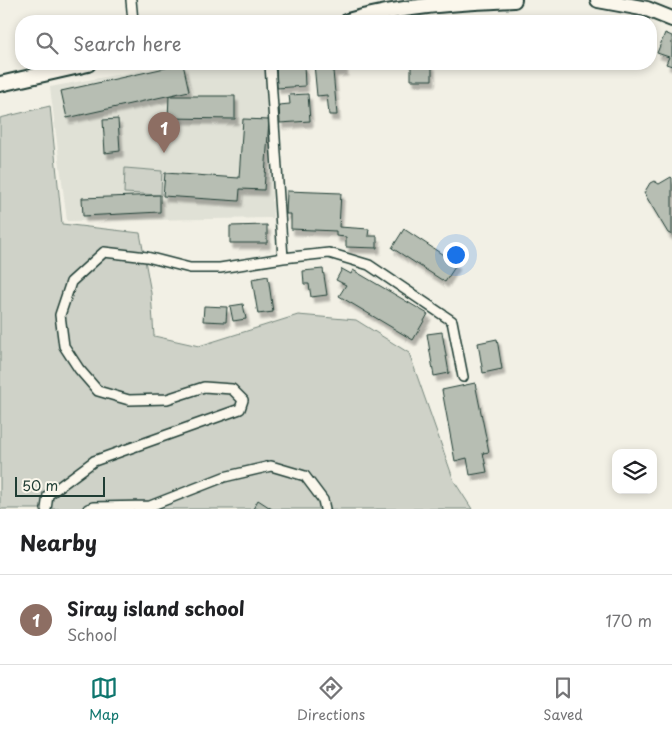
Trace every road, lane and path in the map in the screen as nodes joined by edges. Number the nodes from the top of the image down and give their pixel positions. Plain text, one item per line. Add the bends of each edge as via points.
1 (131, 0) edge
2 (514, 0) edge
3 (598, 0) edge
4 (426, 2) edge
5 (650, 5) edge
6 (132, 15) edge
7 (369, 15) edge
8 (672, 19) edge
9 (62, 70) edge
10 (270, 70) edge
11 (0, 84) edge
12 (283, 258) junction
13 (463, 377) dead end
14 (150, 508) edge
15 (46, 509) edge
16 (88, 509) edge
17 (325, 509) edge

1 - 6 street
2 - 4 street
3 - 5 street
4 - 7 street
5 - 8 street
9 - 11 street
10 - 12 street
12 - 13 street via 329,253 368,265 452,321
12 - 15 street via 220,268 190,268 147,257 104,252 71,282 60,315 64,346 98,390 129,400 167,399 204,387 232,389 243,400 240,409 94,461 48,496
14 - 16 street
14 - 17 street via 224,477 272,466 305,476 323,500

